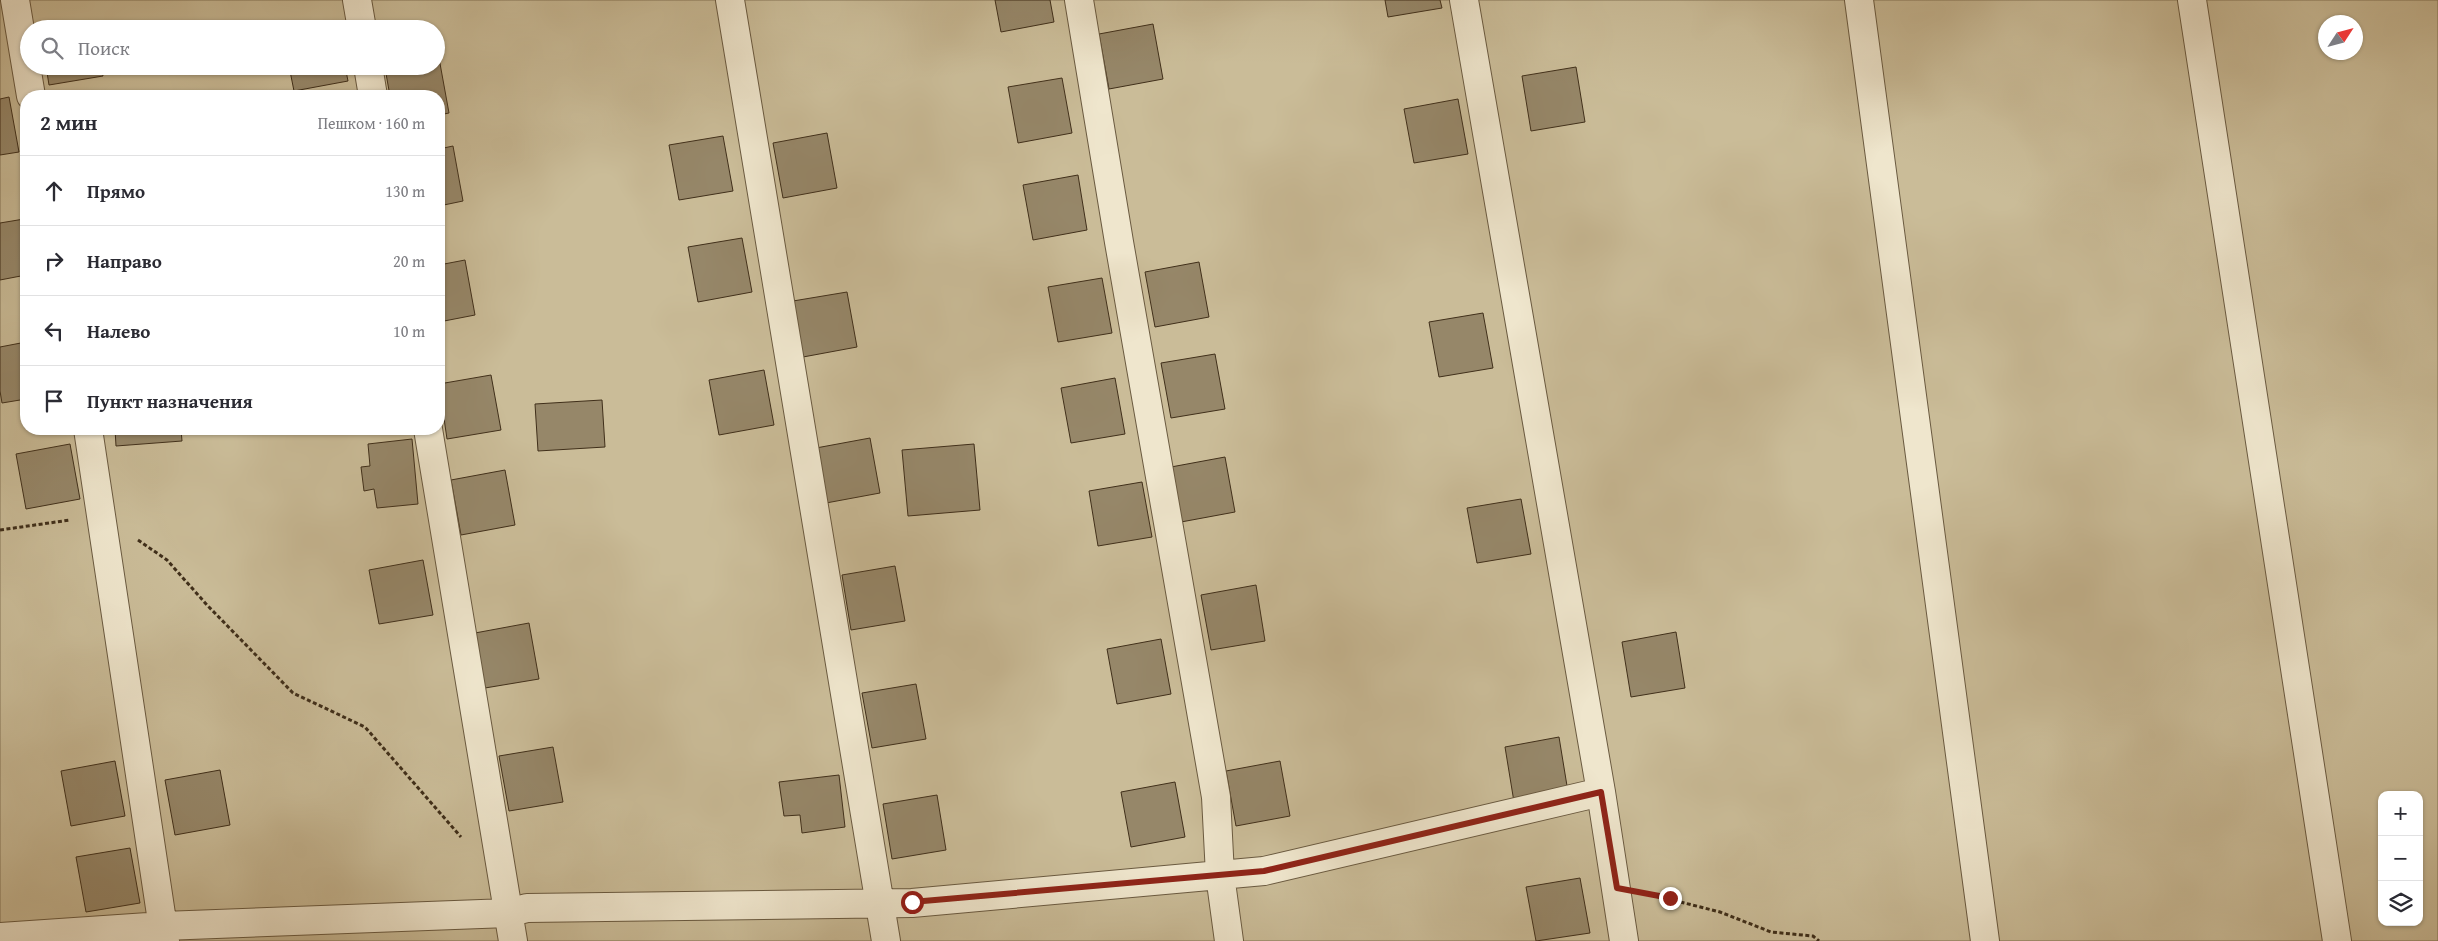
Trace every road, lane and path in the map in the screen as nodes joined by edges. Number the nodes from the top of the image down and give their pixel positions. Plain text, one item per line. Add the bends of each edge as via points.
1 (15, 0) edge
2 (357, 0) edge
3 (730, 0) edge
4 (1079, 0) edge
5 (1464, 0) edge
6 (1859, 0) edge
7 (2192, 0) edge
8 (360, 20) edge
9 (20, 30) edge
10 (28, 75) edge
11 (370, 75) edge
12 (30, 90) edge
13 (372, 90) edge
14 (89, 435) edge
15 (429, 435) edge
16 (102, 515) junction
17 (0, 530) edge
18 (1601, 792) junction
19 (467, 843) dead end
20 (1220, 875) junction
21 (1617, 888) junction
22 (881, 903) junction
23 (508, 913) junction
24 (164, 933) edge
25 (0, 937) edge
26 (513, 941) edge
27 (886, 941) edge
28 (1229, 941) edge
29 (1624, 941) edge
30 (1819, 941) edge
31 (1985, 941) edge
32 (2337, 941) edge

1 - 9 street
2 - 8 street
3 - 22 street
4 - 20 street via 1118,242 1216,797
5 - 18 street
6 - 31 street
7 - 32 street
10 - 12 street
11 - 13 street
14 - 16 street
15 - 23 street
16 - 17 path
16 - 19 path via 167,560 293,693 365,727
16 - 24 street
18 - 20 street via 1264,871
18 - 21 street
20 - 22 street
20 - 28 street
21 - 29 street
21 - 30 path via 1720,912 1771,932 1813,936
22 - 23 street via 527,908
22 - 27 street
23 - 24 street
23 - 26 street
24 - 25 street

